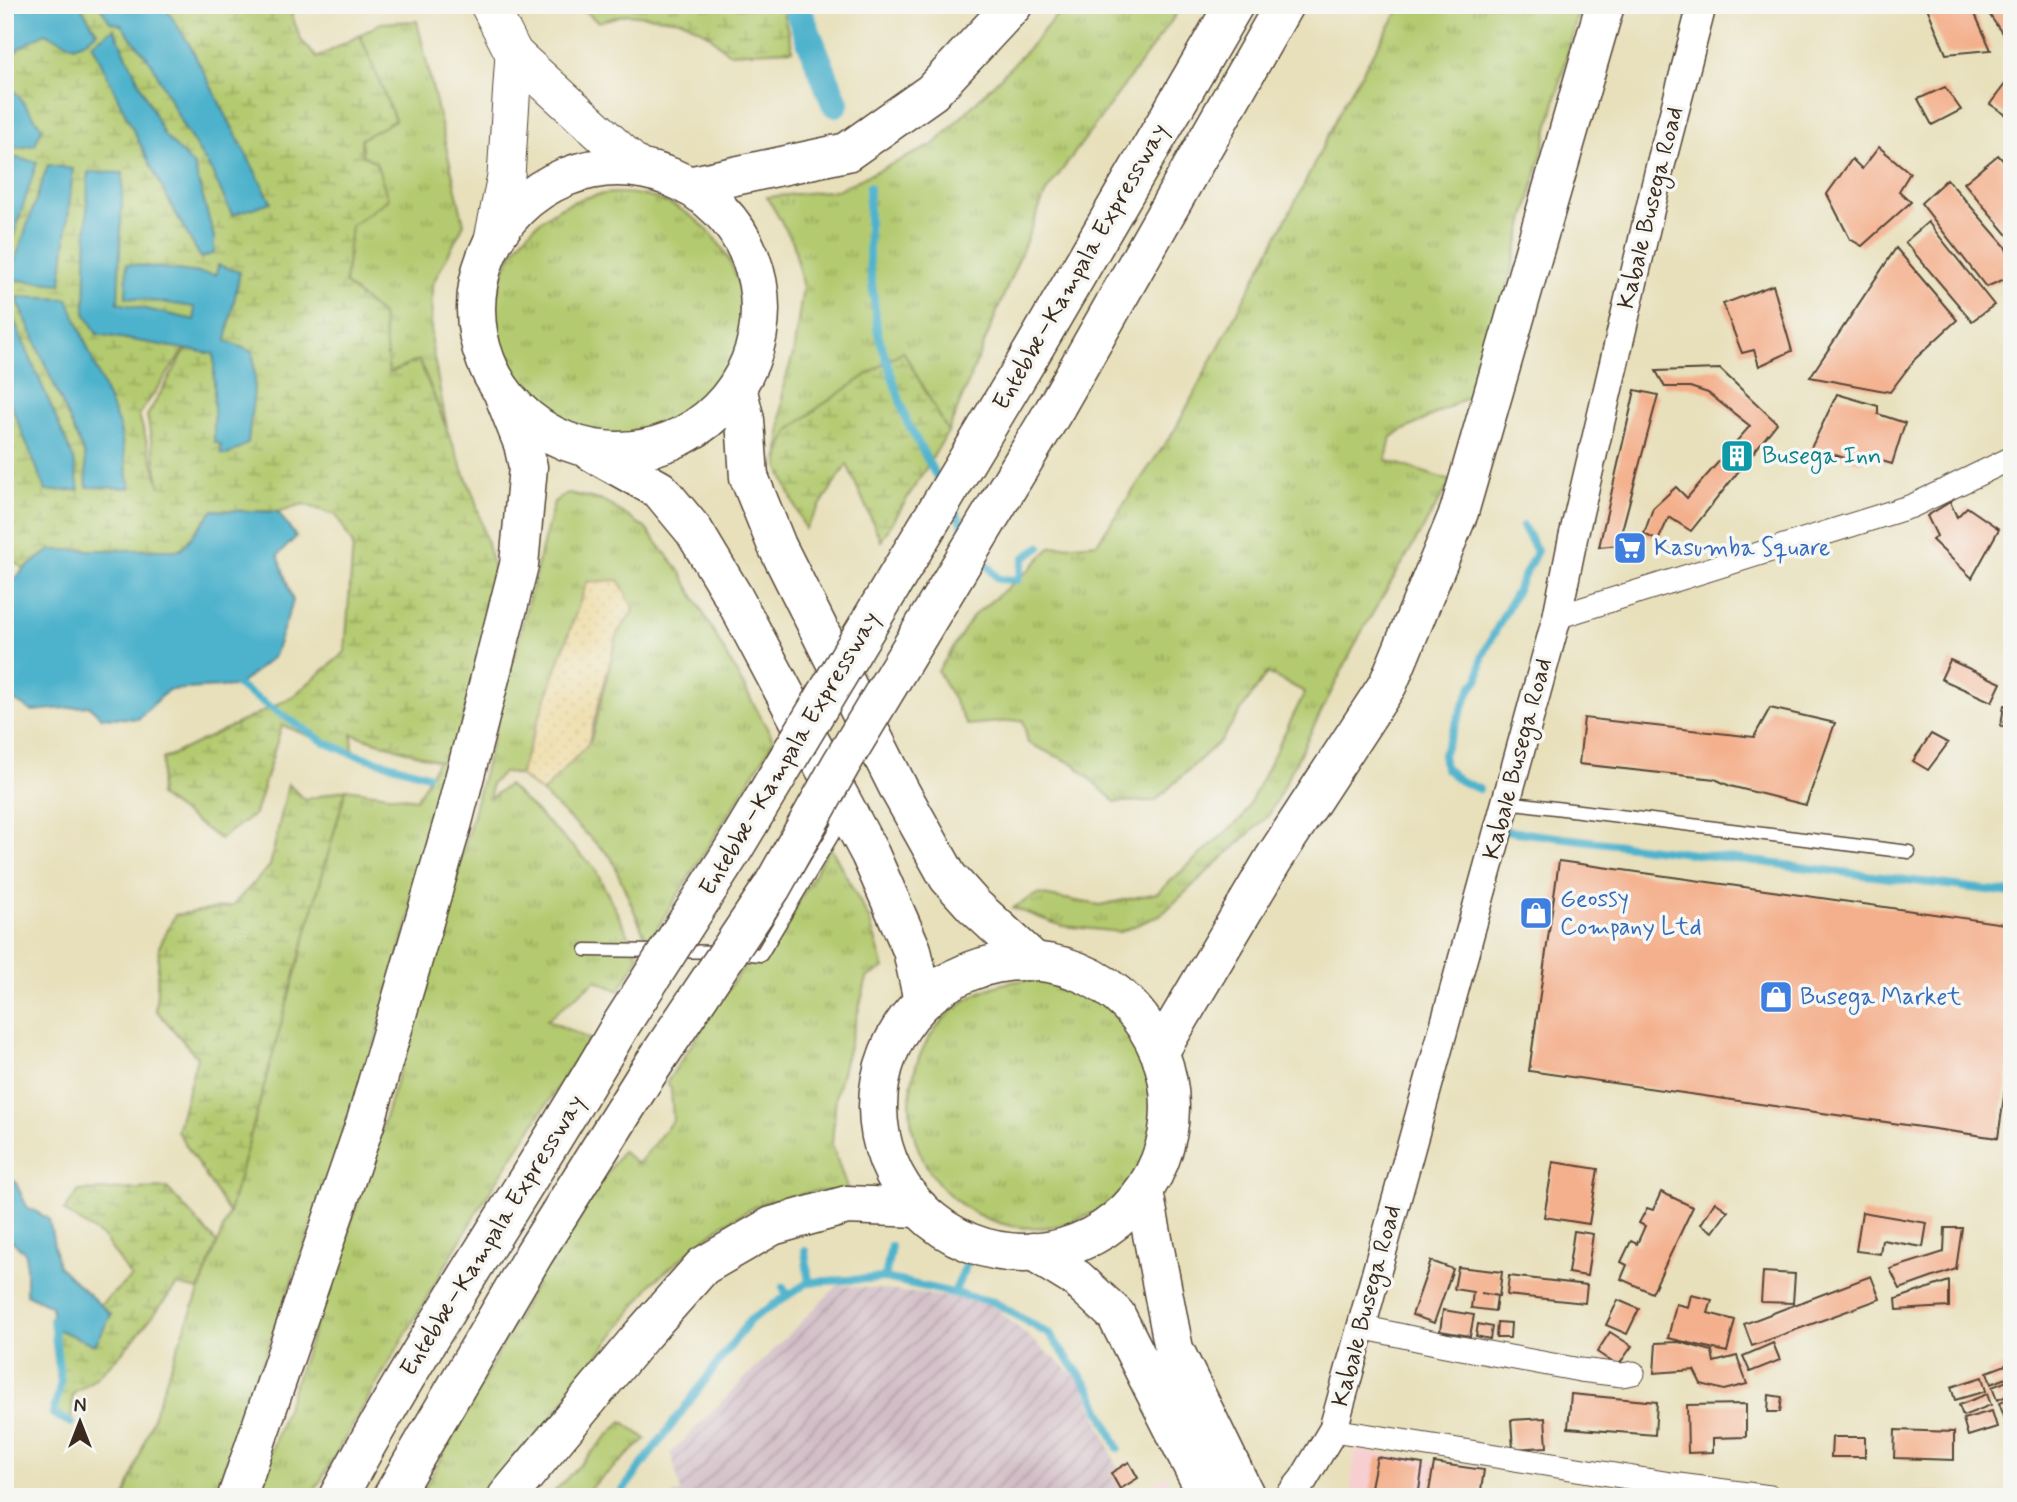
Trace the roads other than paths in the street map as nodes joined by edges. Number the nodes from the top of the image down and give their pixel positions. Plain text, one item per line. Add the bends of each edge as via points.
1 (489, 5) edge
2 (1013, 5) edge
3 (1234, 5) edge
4 (1284, 5) edge
5 (1605, 5) edge
6 (1702, 5) edge
7 (514, 54) junction
8 (640, 169) junction
9 (688, 186) junction
10 (494, 239) junction
11 (737, 387) junction
12 (504, 396) junction
13 (585, 448) junction
14 (2012, 458) edge
15 (1557, 617) junction
16 (1507, 802) junction
17 (847, 812) junction
18 (1909, 852) dead end
19 (586, 950) dead end
20 (1034, 961) junction
21 (923, 1001) junction
22 (1160, 1051) junction
23 (1144, 1192) junction
24 (919, 1208) junction
25 (1033, 1252) junction
26 (1361, 1327) junction
27 (1633, 1373) dead end
28 (1333, 1430) junction
29 (237, 1497) edge
30 (338, 1497) edge
31 (392, 1497) edge
32 (507, 1497) edge
33 (1208, 1497) edge
34 (1246, 1497) edge
35 (1289, 1497) edge
36 (1770, 1497) edge

1 - 7 main road
2 - 9 highway via 932,92 847,152
3 - 30 highway, Entebbe–Kampala Expressway, bridge via 1030,357 741,838 376,1426
4 - 31 highway, Entebbe–Kampala Expressway, bridge via 1056,407 772,887 534,1254
5 - 22 highway via 1459,512 1388,684 1273,860
6 - 15 street, Kabale Busega Road
7 - 8 main road
7 - 10 main road via 506,176
8 - 9 highway
8 - 10 highway via 597,169 556,181 520,205
9 - 11 highway via 719,209 742,240 756,276 760,315 754,352
10 - 12 highway via 478,277 475,319 484,359
11 - 13 highway via 708,420 671,442 628,451
11 - 20 highway via 749,477 767,523 900,791 948,877
12 - 13 highway via 540,429
12 - 29 highway via 528,467 519,565 453,822 366,1121
13 - 17 highway via 660,490 694,531
14 - 15 street via 1912,506
15 - 16 street, Kabale Busega Road
16 - 18 lane
16 - 26 street, Kabale Busega Road
17 - 19 lane via 761,955
17 - 21 highway via 912,950
20 - 21 highway via 974,969
20 - 22 highway via 1069,967 1102,982 1136,1012
21 - 24 highway via 902,1026 887,1055 879,1087 878,1120 885,1152 899,1182
22 - 23 highway via 1171,1099 1165,1148
23 - 25 highway via 1122,1216 1095,1234 1065,1247
23 - 34 highway via 1174,1349
24 - 25 highway via 971,1243
24 - 32 highway via 847,1205 772,1226 703,1266
25 - 33 highway via 1077,1279 1116,1315
26 - 27 street via 1580,1370
26 - 28 street, Kabale Busega Road
28 - 35 street, Kabale Busega Road
28 - 36 street

